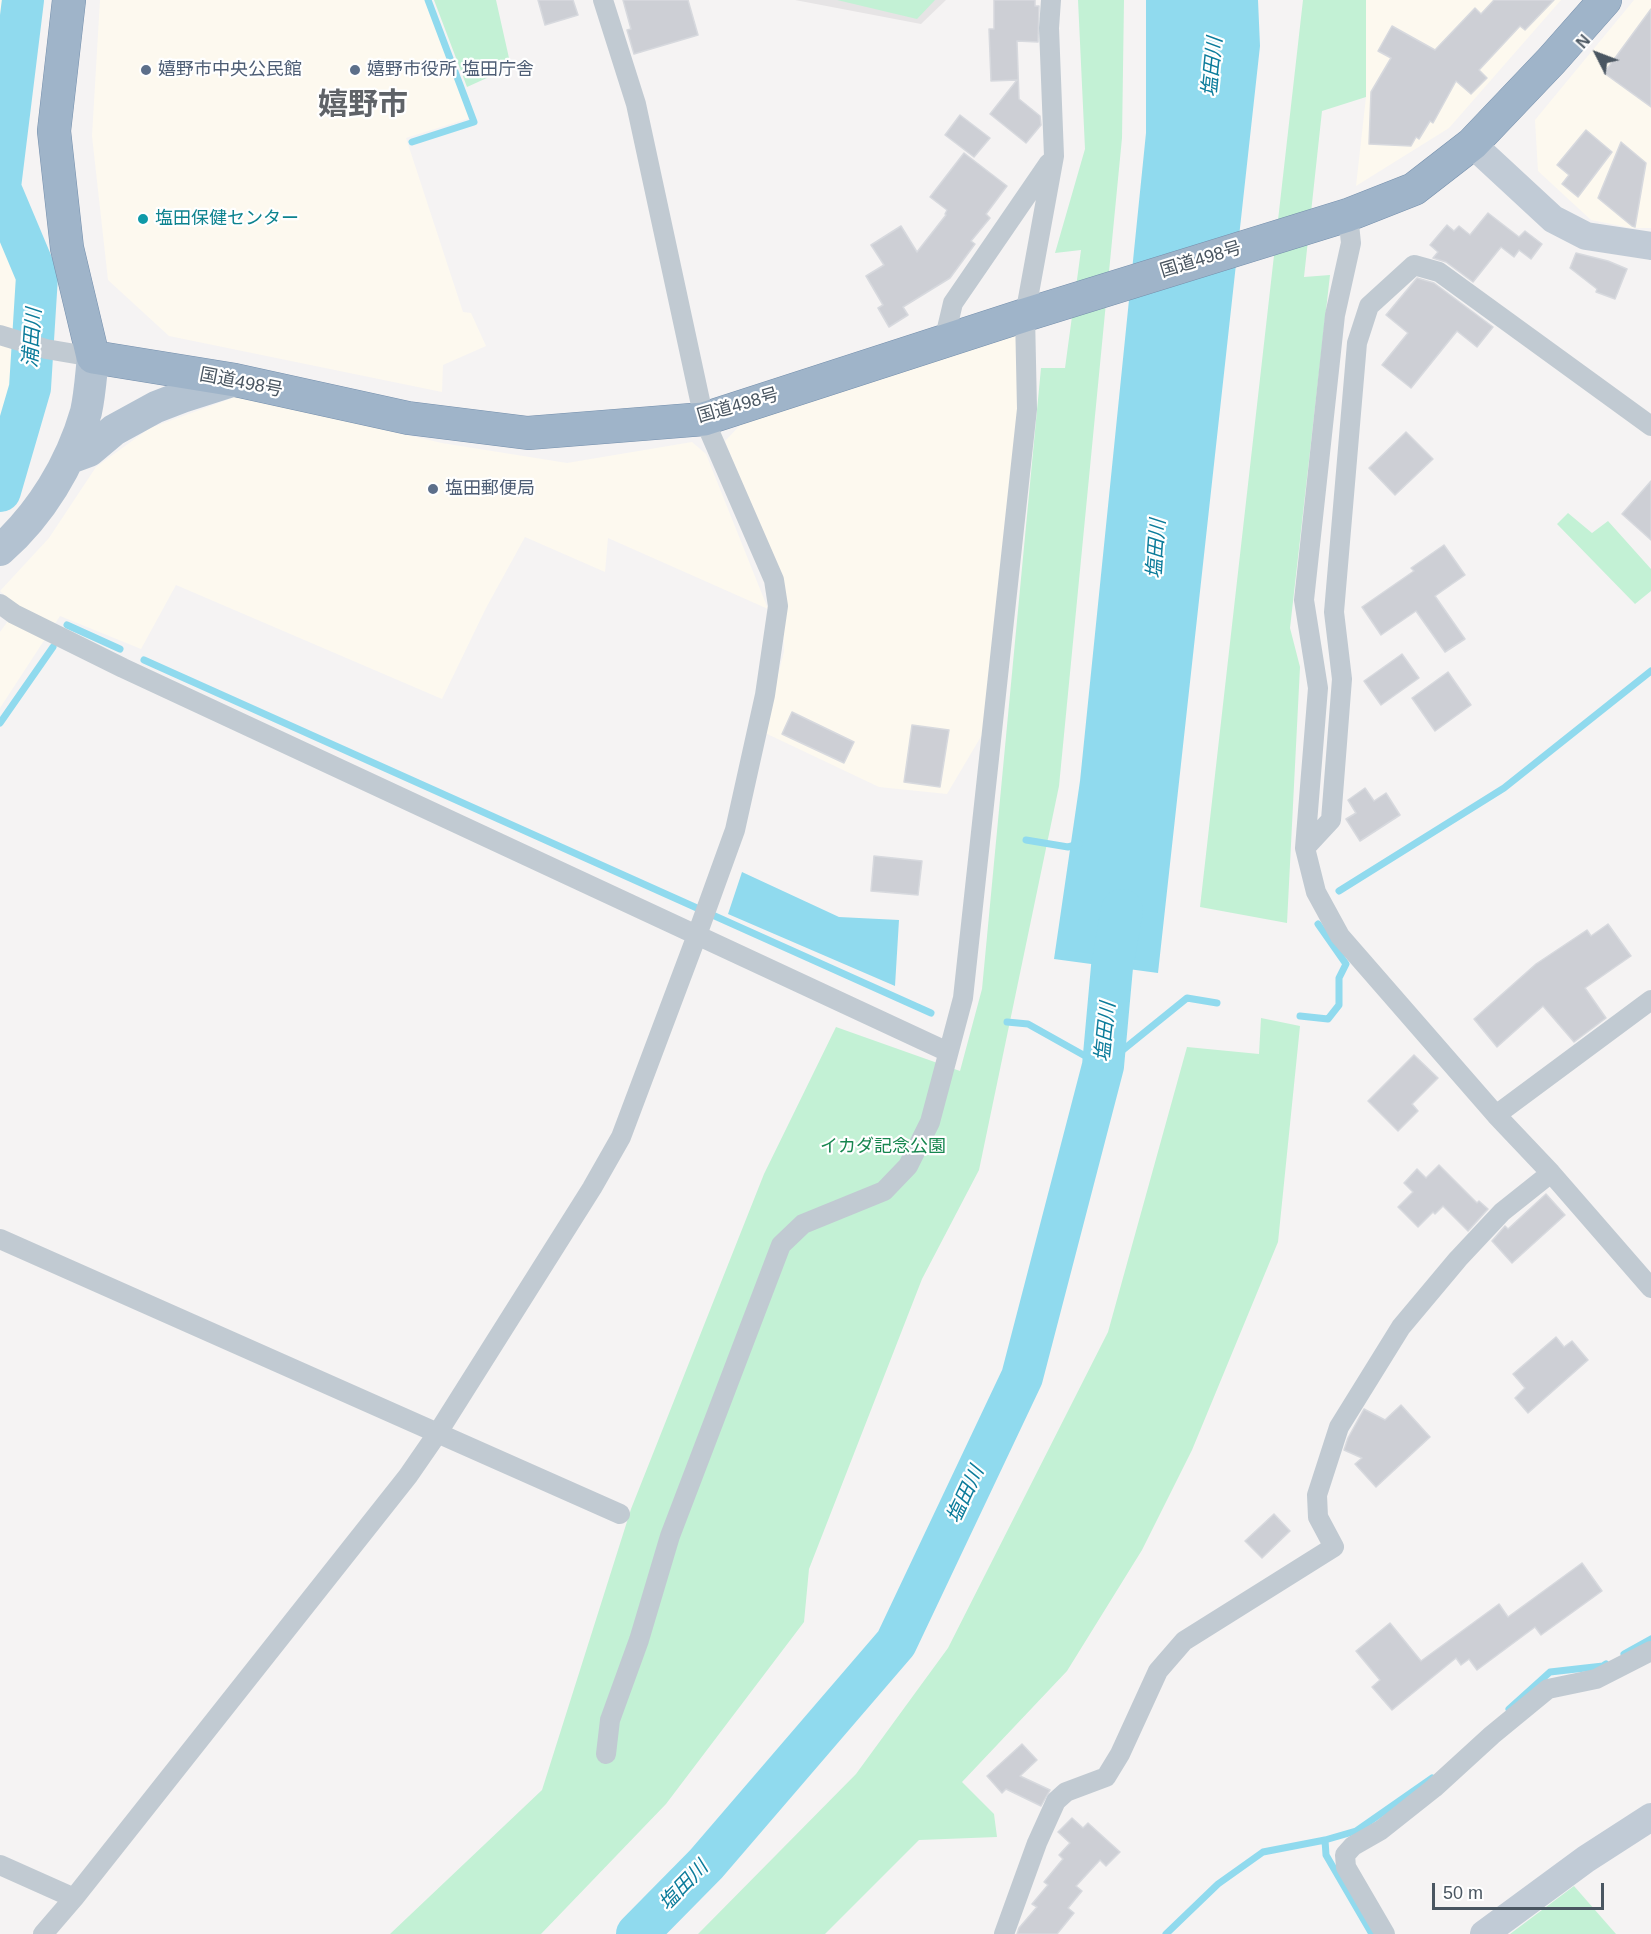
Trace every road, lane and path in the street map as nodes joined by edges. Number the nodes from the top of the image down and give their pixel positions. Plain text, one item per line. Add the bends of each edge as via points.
1 (69, 0) edge
2 (603, 0) edge
3 (1050, 0) edge
4 (1594, 3) edge
5 (1472, 144) junction
6 (1054, 156) junction
7 (1348, 215) junction
8 (1651, 246) edge
9 (1025, 315) junction
10 (1, 336) edge
11 (944, 341) junction
12 (93, 357) junction
13 (236, 380) junction
14 (704, 419) junction
15 (1651, 426) edge
16 (70, 458) junction
17 (0, 550) edge
18 (0, 604) edge
19 (1305, 848) junction
20 (703, 921) junction
21 (1651, 1000) edge
22 (948, 1052) junction
23 (1496, 1115) junction
24 (1551, 1173) junction
25 (0, 1239) edge
26 (1651, 1288) edge
27 (437, 1434) junction
28 (620, 1514) dead end
29 (1651, 1651) edge
30 (606, 1754) dead end
31 (1651, 1817) edge
32 (0, 1865) edge
33 (74, 1898) junction
34 (43, 1934) edge
35 (1004, 1934) edge
36 (1385, 1934) edge
37 (1484, 1934) edge

1 - 12 highway via 54,131 67,248
2 - 14 street via 636,104
3 - 6 street
4 - 5 highway, 国道498号 via 1552,60
5 - 7 highway, 国道498号 via 1414,189
5 - 8 main road via 1553,219 1586,236
6 - 9 street
6 - 11 street via 953,303
7 - 9 highway, 国道498号
7 - 19 street via 1351,243 1335,315 1304,600 1318,688
9 - 11 highway, 国道498号
9 - 22 street via 1028,409 963,998
10 - 12 street
11 - 14 highway, 国道498号
12 - 13 highway, 国道498号
12 - 16 main road via 86,410
13 - 14 highway, 国道498号 via 408,418 528,433
13 - 16 main road via 156,407 114,430 89,451
14 - 20 street via 774,580 778,606 765,694 735,830
15 - 19 street via 1439,272 1414,266 1369,306 1357,343 1334,612 1342,679 1332,820
16 - 17 main road via 45,500
18 - 20 street via 123,668
19 - 23 street via 1316,892 1340,936
20 - 22 street
20 - 27 street via 621,1137
21 - 23 street
22 - 30 street via 930,1122 908,1166 884,1191 803,1224 781,1245 670,1536 610,1720
23 - 24 street
24 - 26 street
24 - 35 street via 1502,1212 1401,1327 1339,1427 1317,1496 1318,1517 1334,1547 1184,1641 1158,1671 1106,1777 1066,1792 1056,1801
25 - 27 street
27 - 28 street
27 - 33 street via 408,1476
29 - 36 street via 1596,1679 1548,1689 1434,1788 1381,1830 1353,1846 1345,1855 1346,1867
31 - 37 main road
32 - 33 street
33 - 34 street

